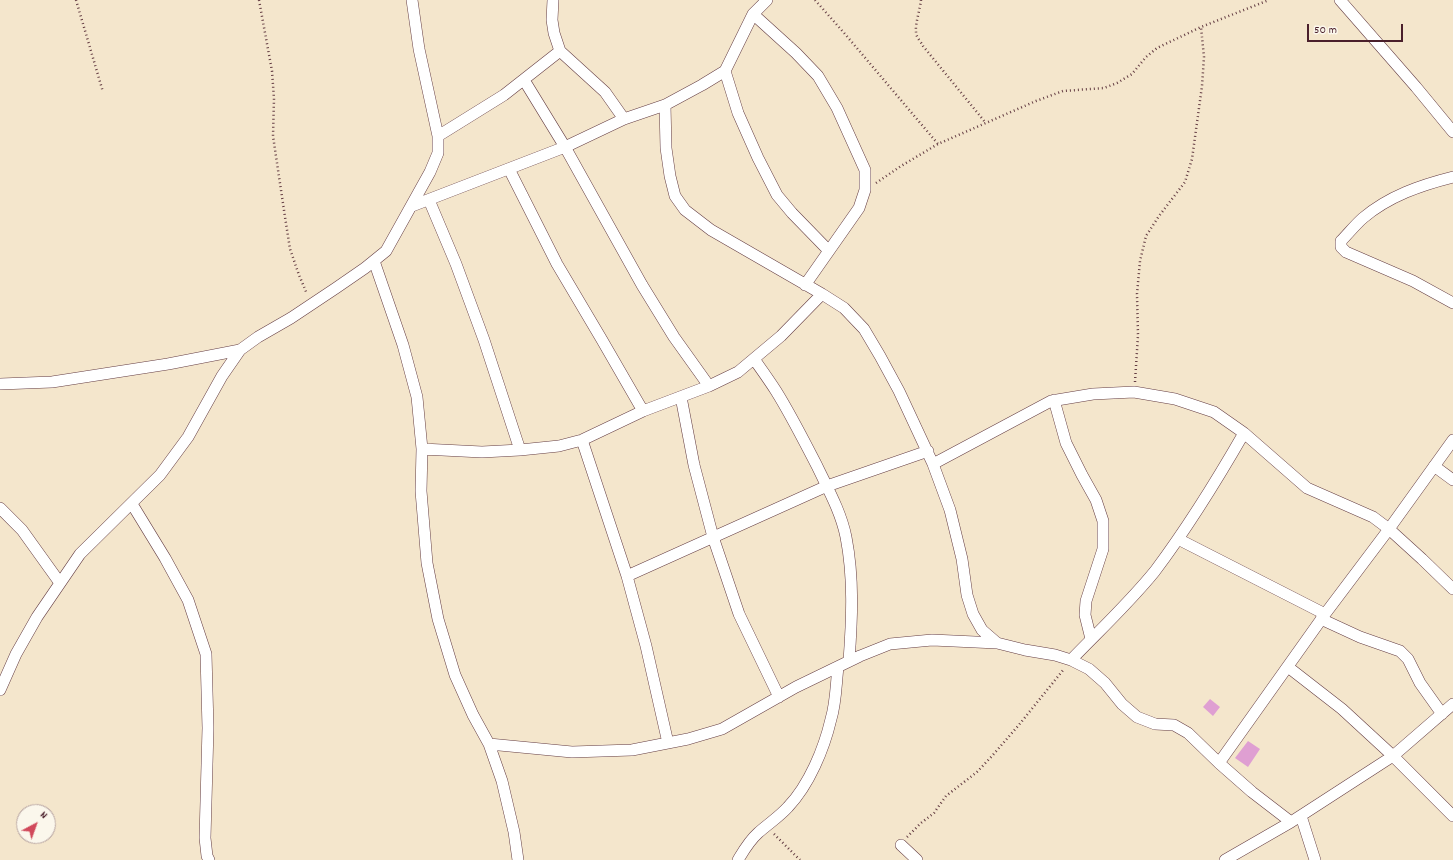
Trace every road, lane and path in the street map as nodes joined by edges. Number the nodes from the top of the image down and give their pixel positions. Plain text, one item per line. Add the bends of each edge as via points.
1 (76, 0) edge
2 (258, 0) edge
3 (412, 0) edge
4 (553, 0) edge
5 (767, 0) edge
6 (815, 0) edge
7 (921, 0) edge
8 (1269, 0) edge
9 (1340, 0) edge
10 (753, 14) junction
11 (1201, 27) junction
12 (560, 51) junction
13 (725, 71) junction
14 (524, 80) junction
15 (103, 92) dead end
16 (665, 105) junction
17 (624, 118) junction
18 (985, 122) junction
19 (1453, 132) edge
20 (438, 136) junction
21 (938, 144) junction
22 (565, 147) junction
23 (509, 169) junction
24 (1453, 176) edge
25 (865, 190) junction
26 (429, 200) junction
27 (412, 206) junction
28 (829, 251) junction
29 (374, 260) junction
30 (805, 285) junction
31 (822, 294) junction
32 (1453, 303) edge
33 (311, 304) junction
34 (240, 350) junction
35 (754, 359) junction
36 (0, 384) edge
37 (709, 386) junction
38 (1134, 392) junction
39 (681, 397) junction
40 (1054, 400) junction
41 (642, 411) junction
42 (1244, 433) junction
43 (582, 440) junction
44 (1453, 440) edge
45 (422, 449) junction
46 (520, 450) junction
47 (928, 452) junction
48 (934, 464) junction
49 (1434, 466) junction
50 (1453, 480) edge
51 (827, 486) junction
52 (132, 504) junction
53 (0, 508) edge
54 (1389, 529) junction
55 (713, 537) junction
56 (1178, 539) junction
57 (627, 576) junction
58 (60, 583) junction
59 (1453, 589) edge
60 (1323, 617) junction
61 (1091, 639) junction
62 (997, 643) junction
63 (1071, 660) junction
64 (849, 661) junction
65 (838, 667) junction
66 (1288, 667) junction
67 (1, 683) edge
68 (779, 697) junction
69 (1453, 704) edge
70 (1442, 714) junction
71 (668, 743) junction
72 (489, 744) junction
73 (1393, 756) junction
74 (1219, 763) junction
75 (1301, 816) junction
76 (1453, 816) edge
77 (1290, 822) junction
78 (766, 827) junction
79 (901, 845) joint
80 (209, 860) edge
81 (518, 860) edge
82 (738, 860) edge
83 (800, 860) edge
84 (917, 860) edge
85 (1225, 860) edge
86 (1315, 860) edge

1 - 15 path
2 - 33 path via 272,71 273,136 290,249
3 - 20 street via 419,49
4 - 12 street via 552,20
5 - 10 street
6 - 21 path
7 - 18 path via 916,33 923,46
8 - 11 path
9 - 19 street
10 - 13 street
10 - 25 street via 818,76 857,149 865,170
11 - 18 path via 1157,48 1132,74 1117,83 1104,88 1063,92
11 - 38 path via 1204,57 1192,159 1185,182 1146,236 1140,261
12 - 14 street
12 - 17 street via 605,92
13 - 16 street
13 - 28 street via 738,113 777,194
14 - 20 street
14 - 22 street
16 - 17 street
16 - 30 street via 666,148 670,176 675,196 685,210 711,230
17 - 22 street
18 - 21 path
20 - 27 street via 438,153
21 - 25 path
22 - 23 street
22 - 37 street via 642,285 674,337
23 - 26 street
23 - 41 street via 558,264
24 - 32 street via 1425,184 1390,199 1363,218 1341,241 1341,247 1346,252 1412,281
25 - 28 street via 859,208
26 - 27 street
26 - 46 street via 484,340
27 - 29 street via 386,250
28 - 30 street
29 - 33 street
29 - 45 street via 403,345 417,397
30 - 31 street
31 - 35 street via 781,336
31 - 47 street via 844,308 864,329 899,391
33 - 34 street
34 - 36 street via 52,382
34 - 52 street via 222,376 188,437 160,475
35 - 37 street via 738,372
35 - 51 street via 795,423
37 - 39 street
38 - 40 street via 1093,394
38 - 42 street via 1175,399 1214,412
39 - 41 street
39 - 55 street via 694,465
40 - 48 street
40 - 61 street via 1066,443 1096,500 1103,521 1103,549 1086,601 1085,615
41 - 43 street
42 - 54 street via 1307,488 1373,517
42 - 56 street
43 - 46 street via 559,446
43 - 57 street
44 - 49 street
45 - 46 street via 482,452
45 - 72 street via 421,491 427,563 438,619 455,675
47 - 48 street
47 - 51 street
48 - 62 street via 950,510 973,614 982,630
49 - 50 street
49 - 54 street
51 - 55 street
51 - 64 street via 846,536 852,587
52 - 58 street via 80,554
52 - 80 street via 188,600 206,654 208,728 205,838
53 - 58 street via 22,530
54 - 59 street
54 - 60 street
55 - 57 street
55 - 68 street via 739,614
56 - 60 street
56 - 61 street via 1154,572
57 - 71 street
58 - 67 street via 37,617
60 - 66 street
60 - 70 street via 1360,637 1400,651 1408,659 1420,684
61 - 63 street
62 - 63 street
62 - 64 street via 932,640 890,644
63 - 74 street via 1089,669 1137,717 1155,724 1174,725 1188,733
63 - 79 path via 992,756 977,772 946,796 934,813 920,823
64 - 65 street
65 - 68 street
65 - 78 street via 832,719 820,756 790,806
66 - 73 street via 1342,709
66 - 74 street
68 - 71 street via 722,729
69 - 70 street
70 - 73 street
71 - 72 street via 632,750 572,752
72 - 81 street via 502,781
73 - 75 street
73 - 76 street
74 - 77 street
75 - 77 street
75 - 86 street
77 - 85 street
78 - 82 street via 745,847
78 - 83 path
79 - 84 street

